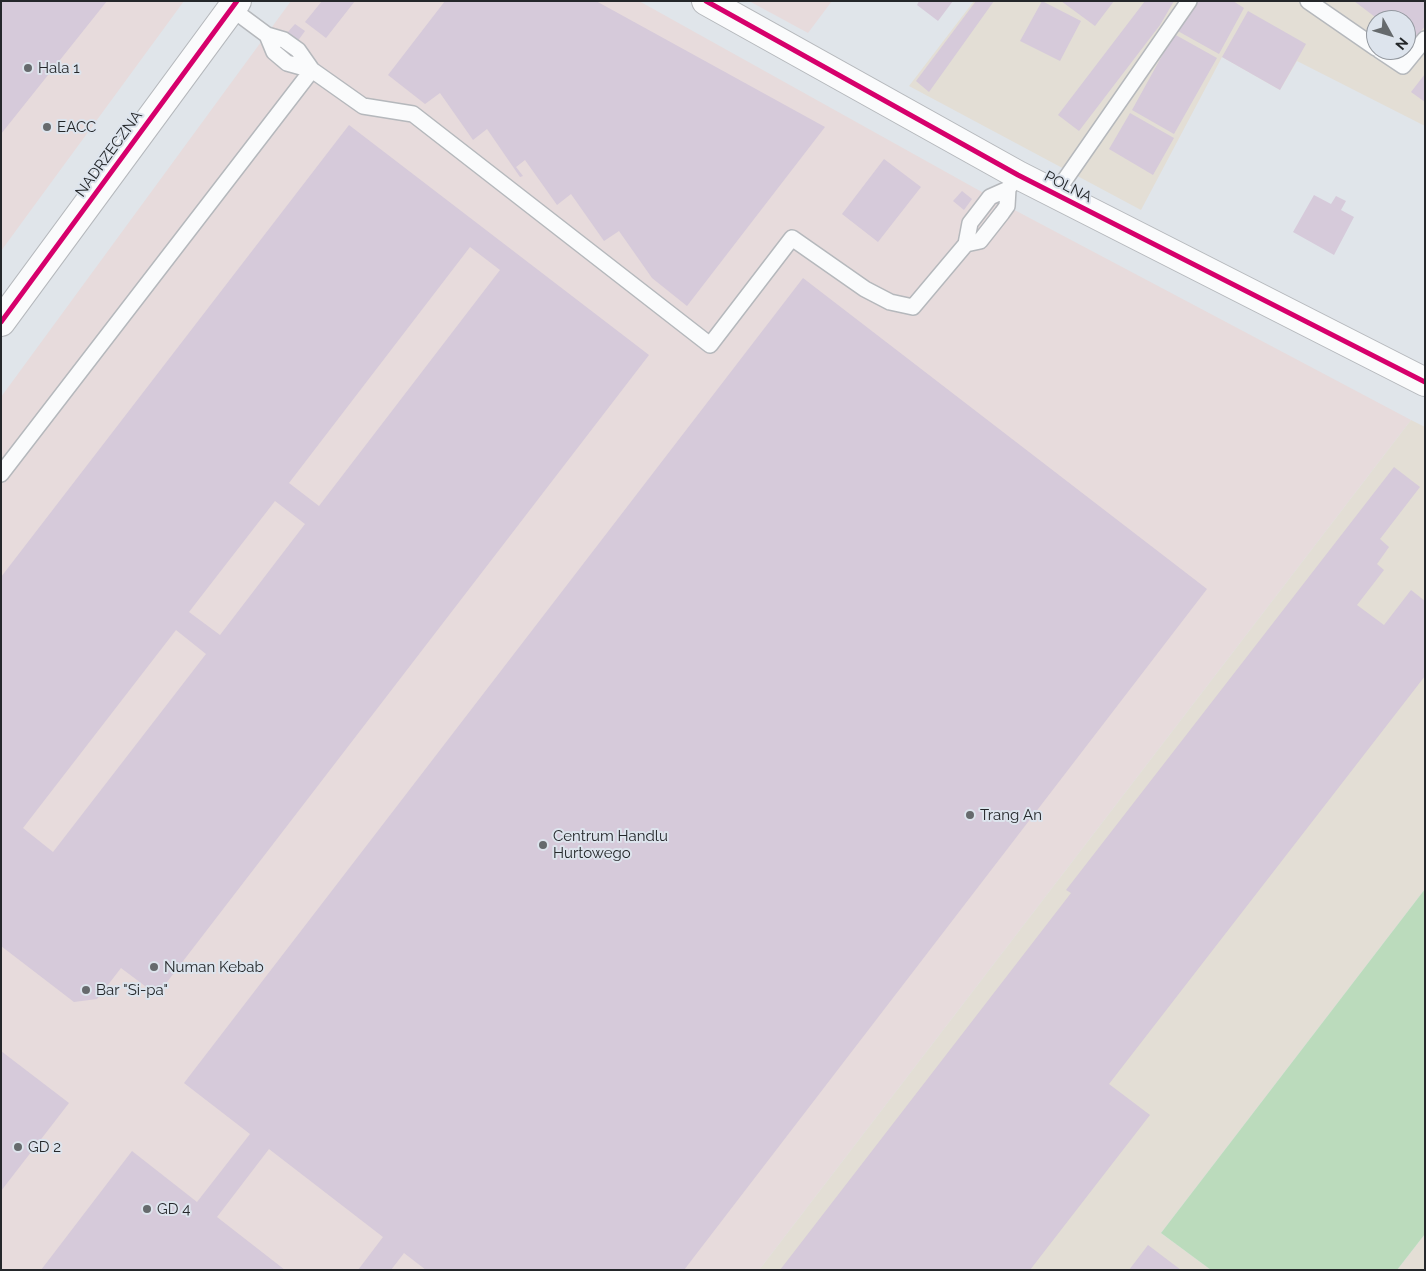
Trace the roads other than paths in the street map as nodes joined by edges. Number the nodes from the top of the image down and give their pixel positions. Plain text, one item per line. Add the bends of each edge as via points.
1 (706, 1) edge
2 (1189, 1) edge
3 (1308, 1) edge
4 (235, 5) edge
5 (1425, 39) edge
6 (1366, 41) edge
7 (1416, 50) edge
8 (1394, 60) edge
9 (1408, 60) edge
10 (312, 70) junction
11 (1013, 182) junction
12 (1055, 194) junction
13 (1, 322) edge
14 (1425, 382) edge
15 (1, 474) edge

1 - 11 street, POLNA
2 - 12 lane
3 - 6 lane
4 - 10 lane via 267,35 284,40 298,50
4 - 13 street, NADRZECZNA
5 - 7 lane
8 - 9 lane via 1403,66
10 - 11 lane via 363,106 412,114 710,345 792,238 865,289 890,302 912,307 966,244 970,223 990,197
10 - 15 lane
11 - 12 street, POLNA
12 - 14 street, POLNA

